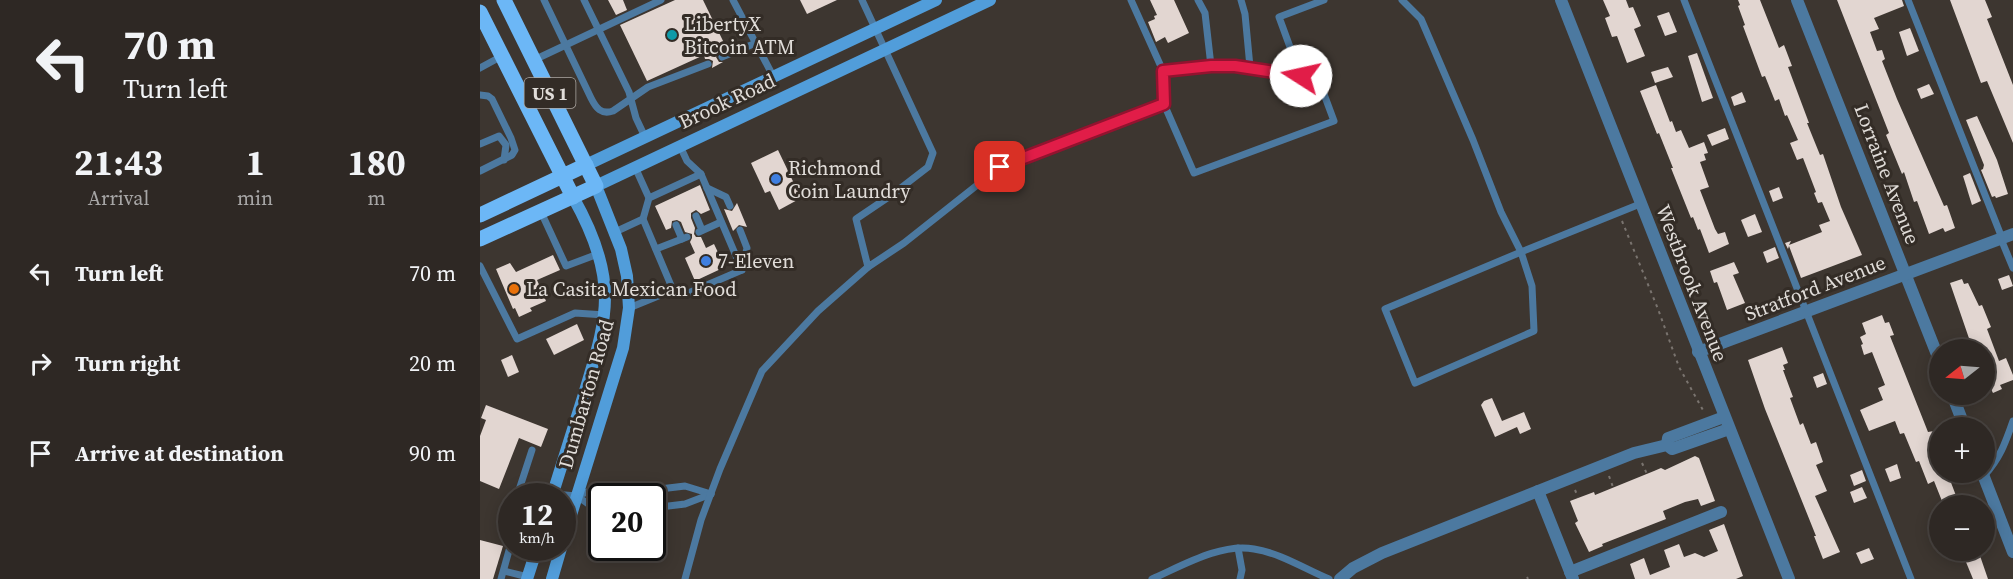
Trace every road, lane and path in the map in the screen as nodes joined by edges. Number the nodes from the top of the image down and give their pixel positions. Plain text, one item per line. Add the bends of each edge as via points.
1 (504, 0) edge
2 (544, 0) edge
3 (585, 0) edge
4 (661, 0) edge
5 (733, 0) edge
6 (862, 0) edge
7 (990, 0) edge
8 (1131, 0) edge
9 (1198, 0) edge
10 (1241, 0) edge
11 (1324, 0) edge
12 (1402, 0) edge
13 (1561, 0) edge
14 (1684, 0) edge
15 (1797, 0) edge
16 (1908, 0) edge
17 (929, 1) edge
18 (480, 12) edge
19 (876, 28) junction
20 (598, 30) junction
21 (756, 42) junction
22 (567, 44) junction
23 (885, 50) junction
24 (502, 56) junction
25 (722, 57) dead end
26 (534, 60) junction
27 (708, 64) dead end
28 (1211, 66) junction
29 (1250, 67) junction
30 (480, 68) edge
31 (1163, 71) junction
32 (773, 76) junction
33 (1301, 76) junction
34 (480, 95) edge
35 (631, 100) junction
36 (1164, 104) junction
37 (645, 137) junction
38 (480, 144) edge
39 (680, 146) junction
40 (504, 160) junction
41 (586, 165) junction
42 (635, 167) junction
43 (480, 171) edge
44 (701, 174) junction
45 (562, 176) junction
46 (683, 183) junction
47 (596, 186) junction
48 (707, 188) junction
49 (687, 191) dead end
50 (662, 192) junction
51 (573, 196) junction
52 (649, 198) junction
53 (666, 201) dead end
54 (1640, 204) junction
55 (730, 206) dead end
56 (541, 212) junction
57 (480, 215) edge
58 (696, 216) dead end
59 (643, 219) junction
60 (721, 222) junction
61 (1623, 224) dead end
62 (676, 225) dead end
63 (740, 230) dead end
64 (615, 232) junction
65 (2005, 237) edge
66 (480, 238) edge
67 (656, 249) junction
68 (1521, 252) junction
69 (598, 254) junction
70 (480, 266) edge
71 (868, 267) junction
72 (2013, 268) edge
73 (742, 270) junction
74 (1906, 275) junction
75 (673, 290) junction
76 (629, 308) junction
77 (1807, 312) junction
78 (605, 315) junction
79 (1931, 339) edge
80 (1698, 352) junction
81 (1705, 414) dead end
82 (2013, 421) edge
83 (1726, 423) junction
84 (532, 450) dead end
85 (1641, 460) dead end
86 (1995, 463) edge
87 (1609, 474) dead end
88 (1647, 474) dead end
89 (521, 483) edge
90 (557, 483) edge
91 (1986, 483) edge
92 (1574, 487) dead end
93 (1614, 487) dead end
94 (1538, 491) junction
95 (711, 494) junction
96 (577, 496) junction
97 (1578, 497) dead end
98 (576, 499) edge
99 (588, 504) edge
100 (666, 506) edge
101 (1721, 512) dead end
102 (1238, 548) junction
103 (2013, 552) edge
104 (506, 561) edge
105 (533, 561) edge
106 (557, 561) edge
107 (504, 571) junction
108 (1571, 576) edge
109 (527, 578) edge
110 (501, 579) edge
111 (552, 579) edge
112 (685, 579) edge
113 (1152, 579) edge
114 (1240, 579) edge
115 (1329, 579) edge
116 (1340, 579) edge
117 (1789, 579) edge
118 (1911, 579) edge

1 - 26 main road, US 1
2 - 22 lane
3 - 20 lane
4 - 20 lane
5 - 21 lane
6 - 19 lane
7 - 23 main road, Brook Road
8 - 31 lane
9 - 28 lane via 1205,13
10 - 29 lane
11 - 33 lane via 1279,17
12 - 68 lane via 1421,19
13 - 54 street, Westbrook Avenue
14 - 77 lane
15 - 74 street, Lorraine Avenue
16 - 65 lane
17 - 19 main road, Brook Road
18 - 24 main road, US 1
19 - 23 lane
19 - 32 main road, Brook Road
20 - 22 lane
20 - 35 lane
21 - 25 lane
21 - 32 lane
22 - 26 lane
22 - 35 lane via 597,109 606,113
23 - 39 main road, Brook Road
23 - 71 lane via 933,153 928,167 856,219
24 - 30 lane
24 - 45 main road, US 1
26 - 41 main road, US 1
27 - 35 lane via 648,87
28 - 29 lane
28 - 31 lane
29 - 33 lane
31 - 36 lane
32 - 37 main road, Brook Road
33 - 36 lane via 1318,78 1334,121 1194,173
34 - 40 lane via 492,99 511,138 515,150
35 - 37 lane
36 - 71 lane via 1000,167
37 - 41 main road, Brook Road
38 - 40 lane via 499,136 506,145
39 - 42 main road, Brook Road
39 - 44 lane via 687,161
40 - 43 lane
41 - 45 main road, Brook Road
41 - 47 main road, US 1
42 - 47 main road, Brook Road
42 - 52 lane
44 - 46 lane
44 - 48 lane
45 - 51 main road
45 - 57 main road, Brook Road
46 - 49 lane
46 - 50 lane
47 - 51 main road, Brook Road
47 - 64 main road, Dumbarton Road
48 - 55 lane via 726,197
48 - 60 lane
50 - 52 lane
50 - 53 lane
51 - 56 main road, Brook Road
51 - 69 main road, Dumbarton Road
52 - 59 lane
54 - 68 lane
54 - 80 street, Westbrook Avenue
56 - 66 main road, Brook Road
56 - 69 lane via 566,266
58 - 60 lane via 700,231
59 - 64 lane
59 - 67 lane
60 - 73 lane
61 - 81 path via 1679,367
62 - 67 lane via 685,238
63 - 73 lane via 747,248
64 - 76 main road, Dumbarton Road via 625,263
65 - 72 lane
65 - 74 street, Stratford Avenue
67 - 75 lane
68 - 68 lane via 1532,286 1534,331 1415,383 1385,309
69 - 78 main road, Dumbarton Road
70 - 78 lane via 516,339 575,313
71 - 95 lane via 818,311 762,371
73 - 75 lane via 686,294
74 - 77 street, Stratford Avenue
74 - 79 street, Lorraine Avenue
75 - 76 lane
76 - 96 main road, Dumbarton Road via 623,348
77 - 80 street, Stratford Avenue
77 - 118 lane
78 - 90 main road, Dumbarton Road
80 - 83 street, Westbrook Avenue
82 - 86 lane
83 - 94 street via 1679,447 1672,449 1666,445 1641,450
83 - 117 street, Westbrook Avenue
84 - 89 lane
85 - 88 path
87 - 93 path
91 - 103 street
92 - 97 path
94 - 108 street
94 - 116 street via 1382,553
95 - 96 lane via 685,486 618,494 595,489
95 - 100 lane
95 - 112 lane
96 - 98 main road, Dumbarton Road
96 - 99 lane
101 - 108 street
102 - 113 lane
102 - 114 lane
102 - 115 lane via 1266,552
104 - 107 lane
105 - 109 main road
106 - 111 main road, Dumbarton Road
107 - 109 lane
107 - 110 lane

